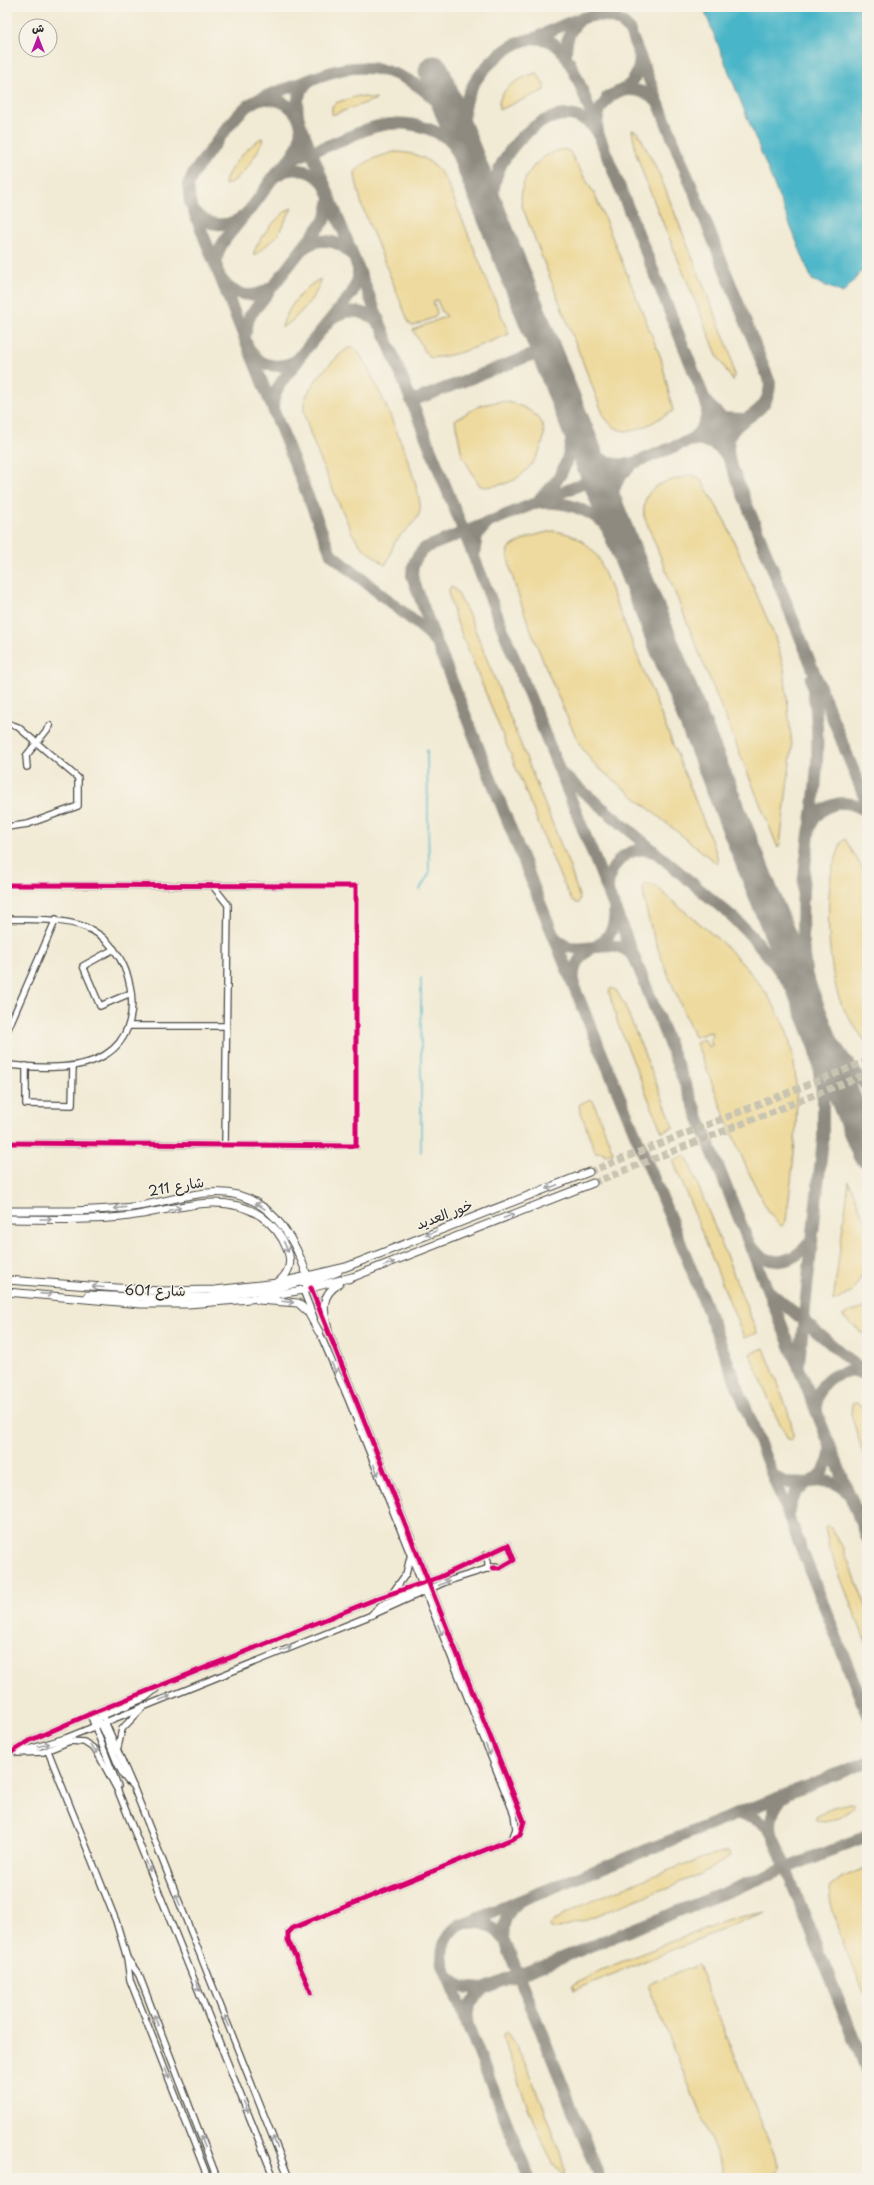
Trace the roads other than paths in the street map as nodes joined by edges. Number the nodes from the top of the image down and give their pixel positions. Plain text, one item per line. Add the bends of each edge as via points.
1 (7, 723) edge
2 (50, 726) dead end
3 (36, 742) junction
4 (27, 767) dead end
5 (7, 827) edge
6 (7, 885) edge
7 (212, 886) junction
8 (7, 919) edge
9 (56, 920) junction
10 (114, 950) junction
11 (132, 993) junction
12 (129, 1026) junction
13 (226, 1026) junction
14 (7, 1031) edge
15 (7, 1065) edge
16 (26, 1066) junction
17 (73, 1066) junction
18 (7, 1144) edge
19 (225, 1145) junction
20 (589, 1172) tunnel mouth
21 (593, 1183) tunnel mouth
22 (7, 1211) edge
23 (7, 1219) edge
24 (352, 1277) junction
25 (7, 1280) edge
26 (309, 1282) junction
27 (277, 1283) junction
28 (303, 1290) junction
29 (7, 1292) edge
30 (72, 1296) junction
31 (250, 1299) junction
32 (328, 1329) junction
33 (319, 1332) junction
34 (411, 1554) junction
35 (485, 1555) junction
36 (491, 1568) junction
37 (428, 1580) junction
38 (423, 1588) junction
39 (432, 1590) junction
40 (392, 1593) junction
41 (457, 1674) junction
42 (144, 1706) junction
43 (90, 1714) junction
44 (100, 1719) junction
45 (486, 1726) junction
46 (48, 1751) junction
47 (118, 1751) junction
48 (18, 1752) junction
49 (7, 1756) edge
50 (133, 1786) junction
51 (118, 1791) junction
52 (514, 1838) junction
53 (127, 1958) junction
54 (311, 1992) dead end
55 (208, 2178) edge
56 (217, 2178) edge
57 (274, 2178) edge
58 (289, 2178) edge

1 - 3 street via 18,727
2 - 3 street
3 - 4 street via 26,756
3 - 5 street via 78,778 78,806 28,824
6 - 7 street
7 - 13 street via 228,905
7 - 19 street via 356,886 356,1146
8 - 9 street
9 - 10 street via 86,927
9 - 14 street
10 - 11 street via 126,969
10 - 11 street via 83,966 100,1006
11 - 12 street via 133,1011
12 - 13 street
12 - 17 street via 106,1055
13 - 19 street
15 - 16 street
16 - 17 street
16 - 17 street via 26,1104 72,1105
18 - 19 street
20 -> 26 main road, خور العديد via 346,1267 333,1275
24 -> 21 main road
26 -> 22 main road, شارع 211 via 296,1248 280,1222 258,1204 232,1194 204,1193 110,1209
23 -> 27 main road, شارع 211 via 110,1218 150,1214 206,1202 235,1204 262,1217 283,1239 289,1254 290,1266 286,1275
24 - 26 main road
24 - 32 main road via 332,1288 325,1297 324,1310
27 -> 25 main road, شارع 601 via 215,1290 159,1291
26 - 27 main road, شارع 601
26 - 28 main road
26 - 30 main road via 209,1297
26 - 32 street
28 - 31 main road, شارع 601
28 - 33 street
29 -> 30 main road, شارع 601
30 - 31 main road, شارع 601 via 158,1304
31 -> 33 main road via 298,1303 305,1308
32 - 37 street
33 -> 34 street
34 - 38 street
34 - 40 street via 406,1574
35 - 36 street
35 - 36 street via 508,1546 514,1560
35 - 37 street via 452,1572
39 -> 36 street via 462,1576
37 - 38 street
37 - 39 street
38 - 39 street
38 - 40 street
38 -> 41 street
42 -> 38 street via 372,1615
39 - 45 street
40 - 44 street via 157,1687 146,1698
41 - 45 street via 463,1675 478,1715
41 -> 52 street via 514,1814
42 - 44 street
42 - 47 street via 122,1728
43 - 44 street
43 - 44 street
43 - 49 street via 36,1737
44 - 47 street
48 -> 44 street via 61,1740
44 - 50 street via 121,1774
44 - 51 street
45 - 52 street via 523,1818 523,1828
46 - 48 street
46 -> 51 street via 70,1741 80,1740 89,1744 99,1754
46 - 53 street via 116,1921
47 - 50 street
48 - 49 street
58 -> 50 street
51 -> 57 street
52 - 54 street via 293,1928 288,1934 288,1940
53 -> 55 street via 130,1980
56 -> 53 street via 139,1975

